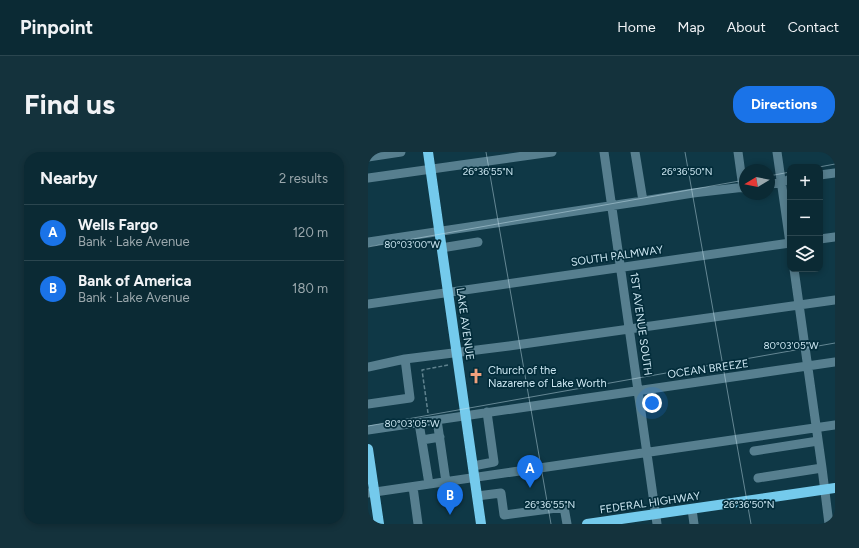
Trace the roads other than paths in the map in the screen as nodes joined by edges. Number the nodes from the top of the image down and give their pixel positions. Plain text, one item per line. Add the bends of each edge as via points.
1 (401, 152) edge
2 (428, 152) edge
3 (552, 152) edge
4 (604, 152) edge
5 (635, 152) edge
6 (738, 152) edge
7 (777, 152) edge
8 (368, 157) edge
9 (740, 164) edge
10 (430, 170) junction
11 (835, 173) edge
12 (823, 175) edge
13 (368, 178) edge
14 (786, 181) edge
15 (775, 183) edge
16 (739, 188) edge
17 (643, 201) junction
18 (612, 206) junction
19 (439, 232) junction
20 (790, 236) edge
21 (835, 237) edge
22 (823, 239) edge
23 (368, 242) edge
24 (478, 242) dead end
25 (787, 243) edge
26 (441, 248) junction
27 (621, 268) junction
28 (794, 272) edge
29 (448, 293) junction
30 (835, 300) edge
31 (368, 304) edge
32 (799, 304) junction
33 (630, 329) junction
34 (456, 352) junction
35 (405, 359) junction
36 (835, 362) edge
37 (808, 366) junction
38 (368, 367) edge
39 (638, 391) junction
40 (368, 404) edge
41 (487, 412) junction
42 (466, 416) junction
43 (437, 420) junction
44 (418, 423) junction
45 (835, 425) edge
46 (816, 428) junction
47 (368, 430) edge
48 (440, 437) junction
49 (422, 440) junction
50 (818, 441) junction
51 (368, 449) edge
52 (754, 451) dead end
53 (647, 454) junction
54 (473, 466) junction
55 (822, 468) junction
56 (474, 478) junction
57 (758, 478) dead end
58 (446, 482) junction
59 (429, 484) junction
60 (413, 487) junction
61 (835, 488) edge
62 (824, 490) junction
63 (371, 493) edge
64 (477, 496) junction
65 (372, 507) edge
66 (692, 509) junction
67 (656, 519) edge
68 (379, 524) edge
69 (418, 524) edge
70 (481, 524) edge
71 (567, 524) edge
72 (587, 524) edge
73 (694, 524) edge
74 (829, 524) edge

1 - 8 street
2 - 10 main road, LAKE AVENUE
3 - 10 street
4 - 18 street, 1ST AVENUE SOUTH
5 - 17 street
6 - 9 street
7 - 14 street
10 - 13 street
10 - 19 main road, LAKE AVENUE
11 - 12 street
14 - 15 street
14 - 20 street
16 - 17 street
17 - 18 street
18 - 19 street
18 - 27 street, 1ST AVENUE SOUTH
19 - 23 street
19 - 26 main road, LAKE AVENUE
21 - 22 street
24 - 26 street
25 - 27 street, SOUTH PALMWAY
26 - 29 main road, LAKE AVENUE
27 - 29 street, SOUTH PALMWAY
27 - 33 street, 1ST AVENUE SOUTH
28 - 32 street
29 - 31 street, SOUTH PALMWAY
29 - 34 main road, LAKE AVENUE
30 - 32 street
32 - 33 street
32 - 37 street
33 - 34 street
33 - 39 street, 1ST AVENUE SOUTH
34 - 35 street
34 - 42 main road, LAKE AVENUE
35 - 38 street
35 - 40 street via 410,398
36 - 37 street, OCEAN BREEZE
37 - 39 street, OCEAN BREEZE
37 - 46 street
39 - 41 street, OCEAN BREEZE
39 - 53 street, 1ST AVENUE SOUTH
41 - 42 street, OCEAN BREEZE
41 - 54 street via 494,462
42 - 43 street, OCEAN BREEZE
42 - 54 main road, LAKE AVENUE
43 - 44 street, OCEAN BREEZE
43 - 48 street
44 - 47 street, OCEAN BREEZE
44 - 49 street
45 - 46 street
46 - 50 street
46 - 53 street
48 - 49 street
48 - 58 street
49 - 59 street
50 - 52 street
50 - 55 street
51 - 63 main road
53 - 56 street
53 - 67 street, 1ST AVENUE SOUTH
54 - 56 main road, LAKE AVENUE
55 - 57 street
55 - 62 street
56 - 58 street
56 - 64 main road, LAKE AVENUE
58 - 59 street
59 - 60 street
60 - 63 street
60 - 69 street
61 - 62 main road, FEDERAL HIGHWAY
62 - 66 main road, FEDERAL HIGHWAY
62 - 74 street
63 - 65 main road
64 - 70 main road, LAKE AVENUE
64 - 71 street via 501,493 504,515 564,507
65 - 68 main road
66 - 67 main road, FEDERAL HIGHWAY
66 - 73 street
67 - 72 main road, FEDERAL HIGHWAY

